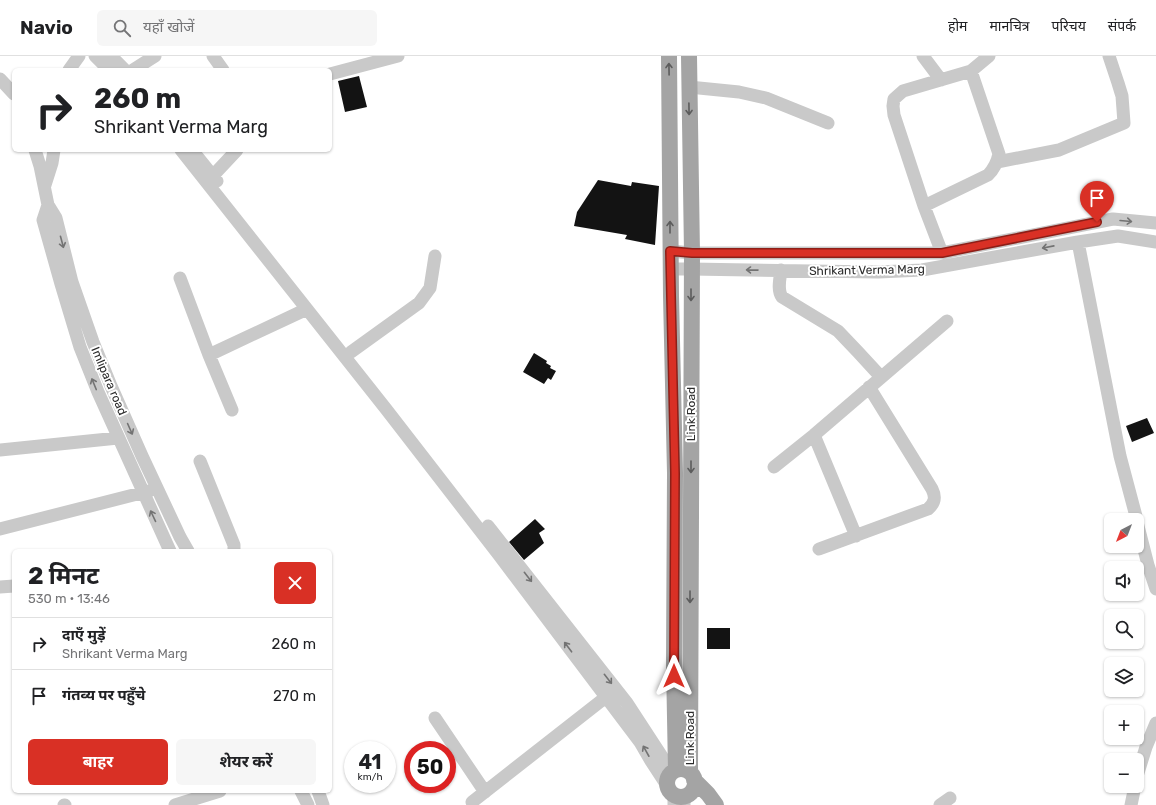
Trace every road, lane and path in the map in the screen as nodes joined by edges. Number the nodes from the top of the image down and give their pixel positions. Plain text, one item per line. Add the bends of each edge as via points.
1 (79, 56) edge
2 (95, 56) edge
3 (111, 56) edge
4 (155, 56) edge
5 (213, 56) edge
6 (398, 56) edge
7 (669, 56) edge
8 (689, 56) edge
9 (923, 56) edge
10 (989, 56) edge
11 (1109, 56) edge
12 (71, 68) edge
13 (107, 68) edge
14 (122, 68) edge
15 (136, 68) edge
16 (221, 68) edge
17 (971, 71) junction
18 (332, 73) edge
19 (0, 79) edge
20 (941, 80) junction
21 (689, 87) junction
22 (12, 92) edge
23 (828, 123) dead end
24 (36, 152) edge
25 (54, 152) edge
26 (183, 152) edge
27 (193, 152) edge
28 (235, 152) edge
29 (998, 162) junction
30 (210, 180) junction
31 (44, 188) junction
32 (48, 206) junction
33 (924, 206) junction
34 (1156, 223) edge
35 (1078, 242) junction
36 (1156, 242) edge
37 (670, 251) junction
38 (692, 253) junction
39 (942, 253) junction
40 (435, 256) dead end
41 (691, 268) junction
42 (670, 269) junction
43 (781, 270) junction
44 (180, 278) dead end
45 (307, 309) junction
46 (947, 321) dead end
47 (351, 352) junction
48 (209, 355) junction
49 (881, 377) junction
50 (870, 387) junction
51 (232, 410) dead end
52 (814, 435) junction
53 (118, 438) junction
54 (0, 450) edge
55 (200, 462) dead end
56 (774, 468) dead end
57 (157, 489) junction
58 (142, 492) junction
59 (1135, 513) edge
60 (0, 529) edge
61 (856, 536) junction
62 (169, 549) edge
63 (187, 549) edge
64 (234, 549) edge
65 (819, 549) dead end
66 (1144, 549) edge
67 (12, 586) edge
68 (0, 587) edge
69 (1156, 589) edge
70 (606, 697) junction
71 (435, 718) dead end
72 (1156, 723) edge
73 (1144, 753) edge
74 (682, 789) edge
75 (485, 792) junction
76 (214, 793) edge
77 (302, 793) edge
78 (319, 793) edge
79 (1134, 793) edge
80 (472, 802) dead end
81 (175, 805) edge
82 (308, 805) edge
83 (324, 805) edge
84 (716, 805) edge
85 (1131, 805) edge

1 - 12 street
2 - 13 street
3 - 14 street
4 - 15 street
5 - 16 street
6 - 18 street
37 -> 7 main road, Link Road
8 - 21 main road, Link Road
9 - 20 street
10 - 17 street
11 - 29 street via 1122,96 1124,123 1059,150
17 - 20 street
17 - 29 street via 999,154
19 - 22 street
20 - 33 street via 903,91 894,100 893,106
21 - 23 street via 766,98
21 -> 38 main road, Link Road
24 - 31 street, Imlipara road
25 - 31 street
26 - 30 street
27 - 30 street
28 - 30 street
29 - 33 street via 988,175
30 - 45 street
30 - 47 street
31 - 32 street, Imlipara road
53 -> 32 street, Imlipara road via 80,347 43,220
32 -> 57 street, Imlipara road via 56,218 72,282 93,342
33 - 39 street
39 -> 34 street, Shrikant Verma Marg via 1113,219
35 - 36 street, Shrikant Verma Marg via 1118,236
35 -> 43 street, Shrikant Verma Marg via 922,270
35 - 59 street via 1120,456
37 - 38 street, Shrikant Verma Marg
37 - 42 main road, Link Road
38 - 39 street, Shrikant Verma Marg
38 - 41 main road, Link Road
40 - 47 street via 430,288 419,303
41 - 42 street, Shrikant Verma Marg
43 -> 41 street, Shrikant Verma Marg
41 -> 74 main road, Link Road
42 - 74 main road, Link Road via 675,473 674,664
43 - 49 street via 779,293 782,297 838,331
44 - 48 street
45 - 48 street
70 -> 45 street
46 - 49 street
47 -> 74 street via 627,703
48 - 51 street
49 - 50 street
50 - 52 street
50 - 61 street via 932,489 934,500 928,509
52 - 56 street
52 - 61 street
53 - 54 street
53 - 58 street, Imlipara road
55 - 64 street
57 - 58 street
57 - 63 street, Imlipara road
58 - 60 street
62 -> 58 street, Imlipara road
61 - 65 street
66 - 69 street
67 - 68 street
74 -> 70 street via 651,761
70 - 75 street
71 - 75 street
72 - 73 street
74 - 84 main road via 708,794
75 - 80 street
76 - 81 street
77 - 82 street
78 - 83 street
79 - 85 street

